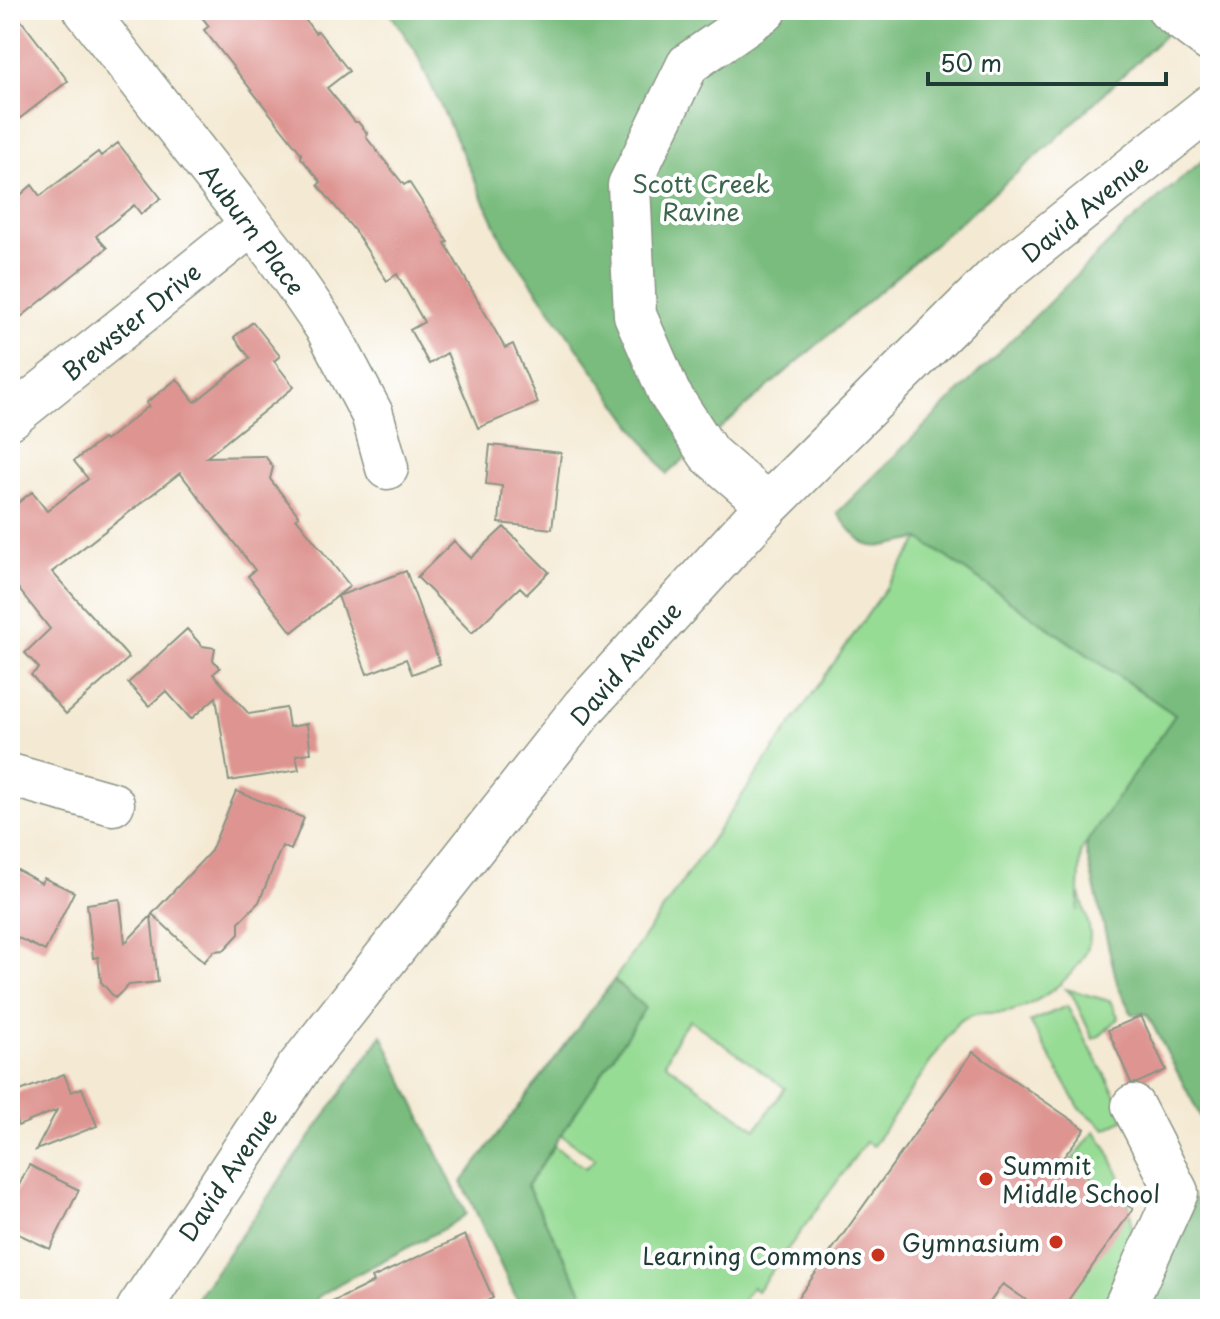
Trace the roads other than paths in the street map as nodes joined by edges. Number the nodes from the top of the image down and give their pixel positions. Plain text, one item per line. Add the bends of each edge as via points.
1 (85, 10) edge
2 (766, 10) edge
3 (1169, 10) edge
4 (1210, 41) edge
5 (1210, 107) edge
6 (251, 225) junction
7 (10, 418) edge
8 (387, 468) dead end
9 (768, 505) junction
10 (10, 775) edge
11 (113, 804) dead end
12 (1133, 1106) dead end
13 (139, 1309) edge
14 (1124, 1309) edge

1 - 6 street, Auburn Place
2 - 9 street via 688,64 629,185 635,315 669,393 709,454
3 - 4 street
5 - 9 main road, David Avenue via 996,278
6 - 7 street, Brewster Drive
6 - 8 street, Auburn Place via 327,329 372,414
9 - 13 main road, David Avenue via 584,707 298,1069
10 - 11 street
12 - 14 street via 1177,1192

